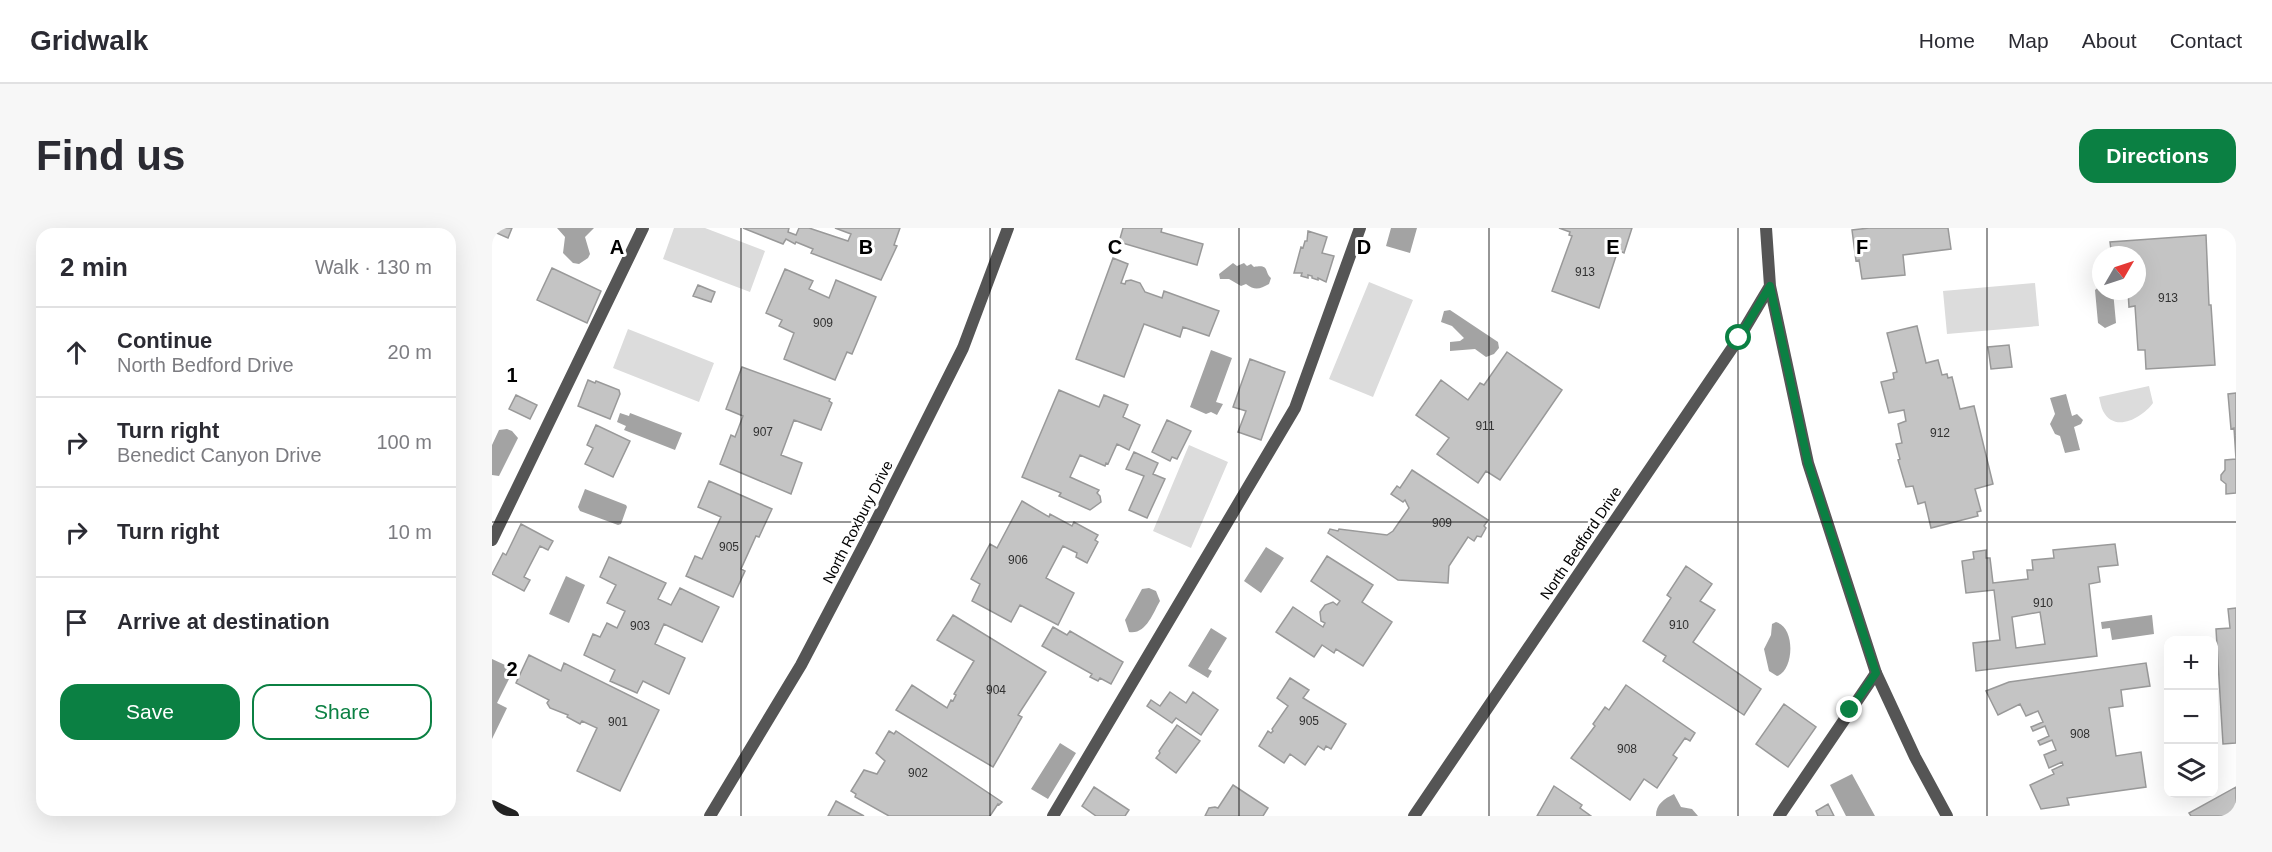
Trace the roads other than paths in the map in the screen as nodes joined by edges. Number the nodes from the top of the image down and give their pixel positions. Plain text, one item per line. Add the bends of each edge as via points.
1 (643, 228) edge
2 (1008, 228) edge
3 (1360, 228) edge
4 (1766, 228) edge
5 (1770, 286) junction
6 (492, 540) edge
7 (1876, 673) junction
8 (492, 806) edge
9 (513, 816) edge
10 (710, 816) edge
11 (1053, 816) edge
12 (1414, 816) edge
13 (1779, 816) edge
14 (1947, 816) edge

1 - 6 street
2 - 10 street, North Roxbury Drive via 963,348 867,539 801,665
3 - 11 street via 1295,408
4 - 5 street
5 - 7 street via 1808,463
5 - 12 street, North Bedford Drive via 1739,338
7 - 13 street
7 - 14 street
8 - 9 main road

